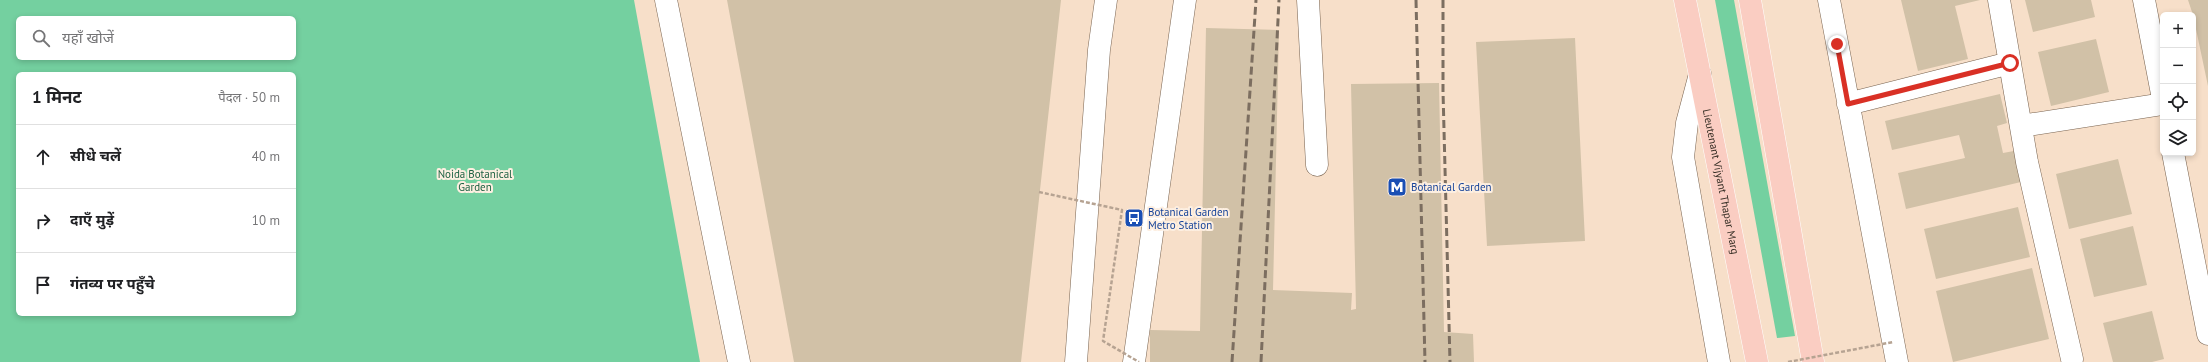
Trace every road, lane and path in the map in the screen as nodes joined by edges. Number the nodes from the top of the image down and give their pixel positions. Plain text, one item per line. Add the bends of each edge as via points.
1 (666, 0) edge
2 (1106, 0) edge
3 (1185, 0) edge
4 (1308, 0) edge
5 (1685, 0) edge
6 (1750, 0) edge
7 (1829, 0) edge
8 (1999, 0) edge
9 (2144, 0) edge
10 (2010, 63) junction
11 (1700, 74) junction
12 (2160, 84) edge
13 (1848, 104) junction
14 (2160, 104) edge
15 (2021, 126) junction
16 (2174, 156) edge
17 (1317, 165) dead end
18 (1039, 192) dead end
19 (2208, 334) edge
20 (1895, 352) edge
21 (2072, 359) dead end
22 (740, 362) edge
23 (1076, 362) edge
24 (1134, 362) edge
25 (1138, 362) edge
26 (1719, 362) edge
27 (1757, 362) edge
28 (1788, 362) edge
29 (1813, 362) edge

1 - 22 street
2 - 23 street via 1099,50
3 - 24 street
4 - 17 street
5 - 11 main road, Lieutenant Vijyant Thapar Marg
6 - 29 main road
7 - 13 street
8 - 10 street
9 - 12 street
10 - 13 street
10 - 15 street
11 - 26 street via 1687,123 1683,157
11 - 27 main road, Lieutenant Vijyant Thapar Marg
13 - 20 street
14 - 15 street
15 - 21 street
16 - 19 street
18 - 25 path, bridge via 1122,210 1103,341
20 - 28 path, bridge

